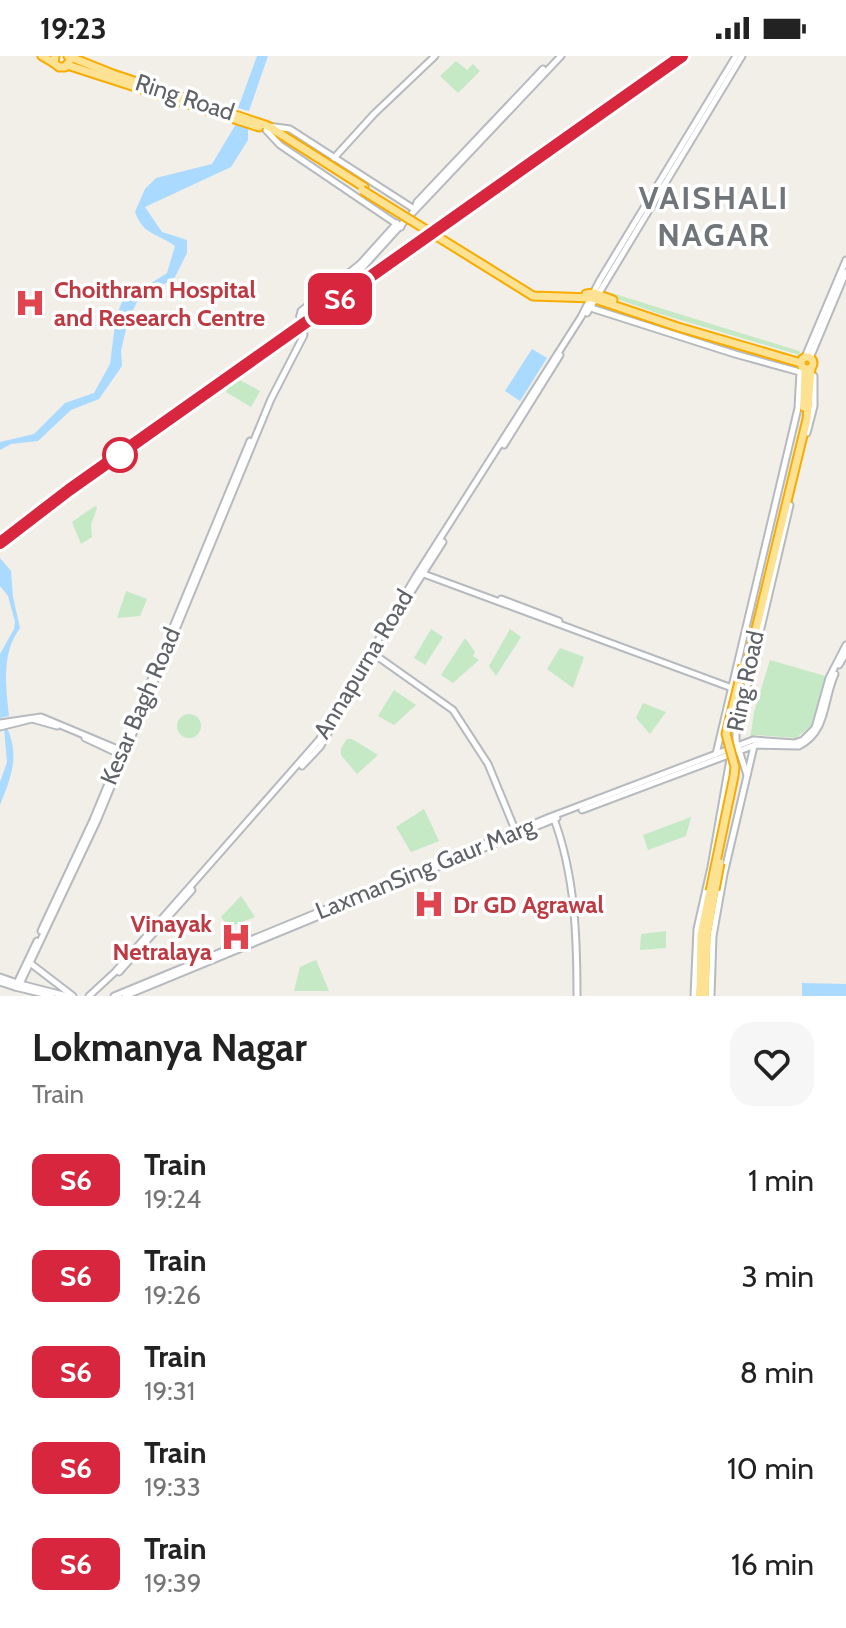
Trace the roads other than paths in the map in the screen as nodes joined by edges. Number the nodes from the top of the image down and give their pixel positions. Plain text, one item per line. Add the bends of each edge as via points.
1 (42, 56) edge
2 (433, 56) edge
3 (559, 56) edge
4 (739, 56) edge
5 (55, 59) edge
6 (67, 59) edge
7 (267, 128) junction
8 (334, 158) junction
9 (414, 209) junction
10 (399, 225) junction
11 (846, 260) edge
12 (846, 272) edge
13 (534, 294) junction
14 (593, 301) junction
15 (780, 361) junction
16 (806, 364) junction
17 (802, 394) junction
18 (792, 488) junction
19 (422, 572) junction
20 (759, 587) junction
21 (846, 645) edge
22 (372, 653) junction
23 (846, 653) edge
24 (748, 665) junction
25 (732, 687) junction
26 (0, 725) edge
27 (720, 741) junction
28 (755, 744) junction
29 (738, 749) junction
30 (122, 753) junction
31 (723, 754) junction
32 (744, 764) junction
33 (747, 775) junction
34 (554, 819) junction
35 (516, 833) junction
36 (712, 890) junction
37 (715, 910) junction
38 (696, 938) junction
39 (229, 951) junction
40 (30, 963) junction
41 (700, 966) junction
42 (0, 980) edge
43 (18, 985) junction
44 (65, 994) edge
45 (52, 996) edge
46 (91, 996) edge
47 (114, 996) edge
48 (125, 996) edge
49 (577, 996) edge
50 (700, 996) edge
51 (711, 996) edge

1 - 5 highway
2 - 8 main road via 373,111
3 - 9 main road via 525,85
4 - 14 main road, Annapurna Road
5 - 6 highway, Ring Road via 61,68
6 - 7 highway, Ring Road
7 - 8 main road via 290,129
7 - 10 main road via 298,159
7 - 13 highway, Ring Road, bridge
8 - 9 main road
9 - 10 main road
10 - 30 main road, Kesar Bagh Road via 353,278 300,316 305,332 257,429
11 - 16 main road, Ring Road
12 - 16 main road, Ring Road
13 - 14 highway
13 - 14 highway via 555,291
14 - 15 highway
14 - 16 highway
14 - 19 main road, Annapurna Road
15 - 16 highway
15 - 17 main road via 800,372
16 - 17 highway, Ring Road
16 - 18 highway, Ring Road via 808,410
17 - 20 highway, Ring Road via 804,409
18 - 24 main road
18 - 24 highway, Ring Road
19 - 22 main road, Annapurna Road
19 - 25 main road
20 - 24 highway, Ring Road
20 - 25 main road
21 - 28 main road via 811,734 795,743
22 - 35 main road via 453,710 488,764
22 - 46 main road, Annapurna Road via 319,740
23 - 28 main road via 816,734 799,746
24 - 29 main road
24 - 36 highway, Ring Road, bridge via 726,734 735,767
25 - 27 main road
26 - 30 main road via 41,717
27 - 31 main road
27 - 31 main road
28 - 29 main road
28 - 29 main road
28 - 32 main road
28 - 33 main road
29 - 31 main road, LaxmanSing Gaur Marg
29 - 32 main road
30 - 40 main road, Kesar Bagh Road via 97,821
30 - 43 main road, Kesar Bagh Road
31 - 34 main road, LaxmanSing Gaur Marg
31 - 35 main road, LaxmanSing Gaur Marg
31 - 38 main road via 731,762
32 - 33 main road
33 - 37 main road
34 - 35 main road, LaxmanSing Gaur Marg
34 - 49 main road via 571,886
35 - 39 main road, LaxmanSing Gaur Marg
36 - 37 highway, Ring Road
36 - 41 highway, Ring Road
37 - 50 highway, Ring Road
37 - 51 main road
38 - 41 highway
38 - 50 main road
39 - 47 main road, LaxmanSing Gaur Marg
39 - 48 main road, LaxmanSing Gaur Marg
40 - 43 main road, Kesar Bagh Road
40 - 44 main road
41 - 50 highway, Ring Road
42 - 43 main road
43 - 44 main road
43 - 45 main road

